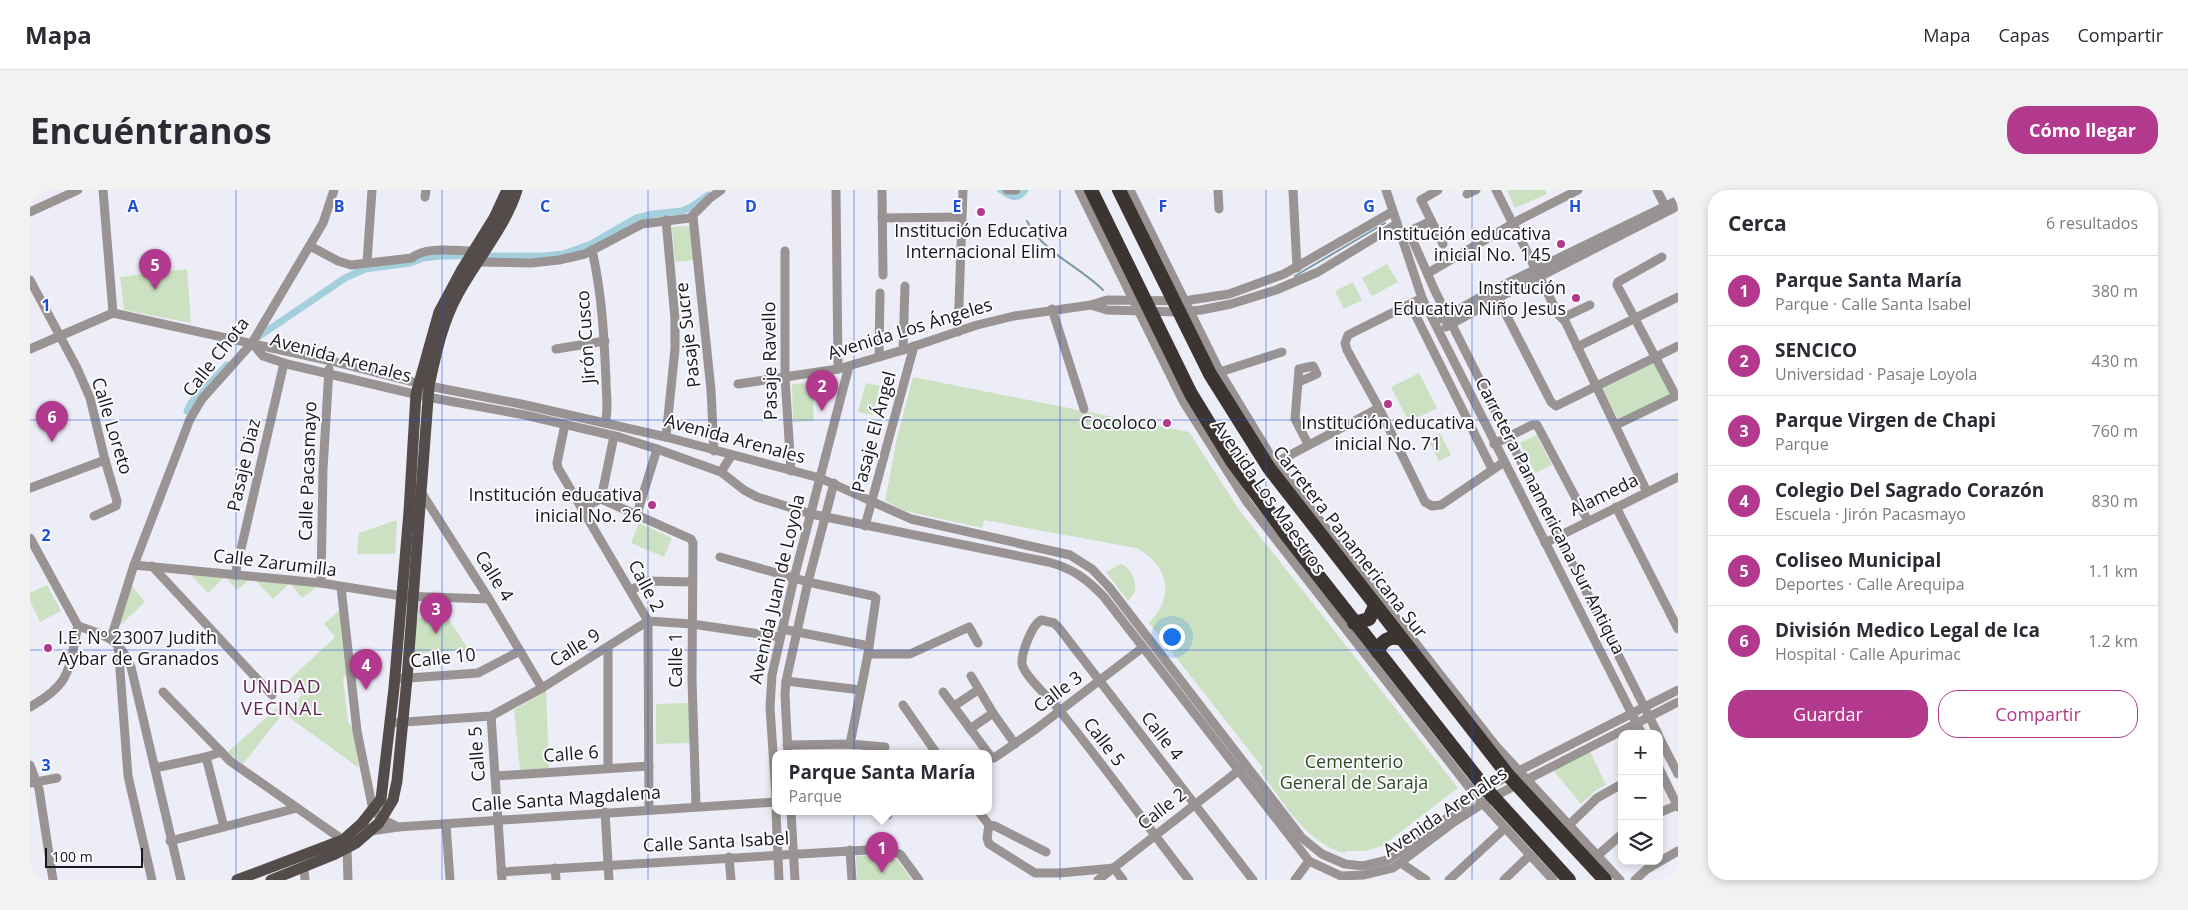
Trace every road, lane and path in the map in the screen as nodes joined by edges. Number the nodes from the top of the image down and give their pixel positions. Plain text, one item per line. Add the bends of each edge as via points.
1 (78, 190) edge
2 (103, 190) edge
3 (334, 190) edge
4 (372, 190) edge
5 (507, 190) edge
6 (517, 190) edge
7 (721, 190) edge
8 (836, 190) edge
9 (882, 190) edge
10 (963, 190) edge
11 (1007, 190) edge
12 (1016, 190) edge
13 (1079, 190) edge
14 (1091, 190) edge
15 (1119, 190) edge
16 (1130, 190) edge
17 (1218, 190) edge
18 (1292, 190) edge
19 (1386, 190) edge
20 (1438, 190) edge
21 (1476, 190) edge
22 (1496, 190) edge
23 (1578, 190) edge
24 (1657, 190) edge
25 (1467, 194) dead end
26 (1678, 200) edge
27 (1678, 206) edge
28 (1666, 208) junction
29 (1218, 209) dead end
30 (30, 212) edge
31 (1392, 212) junction
32 (693, 217) junction
33 (961, 217) junction
34 (882, 218) junction
35 (666, 220) junction
36 (1431, 221) junction
37 (1513, 223) junction
38 (1397, 224) junction
39 (1443, 244) dead end
40 (310, 246) junction
41 (592, 250) junction
42 (472, 251) junction
43 (785, 251) dead end
44 (1662, 257) dead end
45 (478, 262) junction
46 (367, 263) junction
47 (1297, 268) junction
48 (1428, 273) junction
49 (1538, 274) junction
50 (883, 275) dead end
51 (30, 280) edge
52 (905, 286) dead end
53 (880, 293) dead end
54 (1229, 294) junction
55 (1495, 294) junction
56 (1678, 297) edge
57 (1422, 298) junction
58 (1231, 304) junction
59 (1410, 304) junction
60 (1142, 305) junction
61 (1590, 305) dead end
62 (1181, 306) junction
63 (1052, 309) junction
64 (113, 313) junction
65 (1562, 318) junction
66 (1449, 320) junction
67 (1635, 320) junction
68 (1437, 326) junction
69 (958, 332) junction
70 (58, 336) junction
71 (604, 341) junction
72 (252, 343) junction
73 (914, 346) junction
74 (1678, 346) edge
75 (1577, 347) junction
76 (30, 349) edge
77 (556, 349) dead end
78 (903, 350) junction
79 (1282, 352) dead end
80 (879, 357) junction
81 (1656, 357) junction
82 (331, 361) junction
83 (284, 363) junction
84 (849, 366) junction
85 (838, 369) junction
86 (1220, 372) junction
87 (329, 374) junction
88 (784, 377) junction
89 (1300, 382) dead end
90 (738, 384) dead end
91 (1597, 387) junction
92 (423, 390) junction
93 (1677, 395) edge
94 (1379, 408) junction
95 (1084, 409) dead end
96 (605, 422) junction
97 (564, 424) junction
98 (1616, 425) junction
99 (614, 436) junction
100 (666, 437) junction
101 (1508, 437) junction
102 (1308, 444) junction
103 (1494, 444) junction
104 (657, 449) junction
105 (714, 450) junction
106 (731, 456) junction
107 (105, 460) junction
108 (1504, 462) junction
109 (1276, 463) junction
110 (1492, 469) junction
111 (791, 471) junction
112 (721, 472) junction
113 (820, 478) junction
114 (1677, 478) edge
115 (834, 483) junction
116 (30, 488) edge
117 (416, 492) junction
118 (1647, 492) junction
119 (601, 499) junction
120 (872, 502) junction
121 (584, 507) junction
122 (1616, 507) junction
123 (637, 514) junction
124 (811, 514) junction
125 (94, 516) dead end
126 (825, 517) junction
127 (1588, 521) junction
128 (866, 526) junction
129 (1558, 536) junction
130 (30, 538) edge
131 (1545, 543) junction
132 (720, 557) dead end
133 (134, 565) junction
134 (152, 566) junction
135 (235, 575) junction
136 (794, 578) junction
137 (691, 582) junction
138 (808, 582) junction
139 (321, 583) junction
140 (341, 587) junction
141 (631, 590) junction
142 (407, 596) junction
143 (490, 599) junction
144 (1375, 606) junction
145 (1041, 620) joint
146 (648, 621) junction
147 (1354, 623) junction
148 (692, 624) junction
149 (78, 626) junction
150 (1678, 629) edge
151 (797, 632) junction
152 (781, 633) junction
153 (1401, 639) junction
154 (115, 641) junction
155 (978, 643) dead end
156 (608, 647) junction
157 (1142, 648) junction
158 (869, 650) junction
159 (520, 651) junction
160 (1378, 652) junction
161 (971, 676) dead end
162 (395, 679) junction
163 (407, 679) junction
164 (786, 681) junction
165 (1099, 681) junction
166 (542, 688) junction
167 (860, 690) junction
168 (978, 690) junction
169 (1678, 690) edge
170 (163, 692) dead end
171 (943, 692) dead end
172 (272, 695) dead end
173 (1678, 702) edge
174 (903, 705) dead end
175 (954, 706) junction
176 (30, 707) edge
177 (1644, 707) junction
178 (1060, 711) junction
179 (992, 713) junction
180 (1631, 714) junction
181 (491, 716) junction
182 (1649, 717) junction
183 (403, 722) junction
184 (390, 723) junction
185 (1637, 723) junction
186 (970, 729) junction
187 (1640, 730) edge
188 (1656, 730) edge
189 (1663, 743) edge
190 (787, 744) junction
191 (850, 744) junction
192 (1015, 744) junction
193 (885, 747) dead end
194 (773, 750) edge
195 (788, 750) edge
196 (934, 750) edge
197 (986, 750) edge
198 (221, 752) junction
199 (206, 757) junction
200 (992, 757) edge
201 (1676, 763) edge
202 (30, 765) edge
203 (649, 766) junction
204 (155, 768) junction
205 (608, 768) junction
206 (1242, 768) junction
207 (1663, 769) edge
208 (1678, 774) edge
209 (1662, 775) edge
210 (495, 776) junction
211 (1517, 777) junction
212 (57, 778) dead end
213 (33, 782) edge
214 (1618, 786) edge
215 (1484, 796) junction
216 (772, 802) edge
217 (1194, 804) junction
218 (696, 806) junction
219 (1678, 806) edge
220 (298, 808) junction
221 (649, 809) junction
222 (373, 810) junction
223 (605, 812) junction
224 (1663, 812) edge
225 (776, 815) edge
226 (791, 815) edge
227 (981, 815) edge
228 (382, 819) junction
229 (497, 820) junction
230 (446, 824) junction
231 (1568, 824) junction
232 (989, 825) junction
233 (224, 827) junction
234 (367, 827) junction
235 (398, 827) junction
236 (1505, 828) junction
237 (1154, 835) junction
238 (1618, 838) edge
239 (170, 841) junction
240 (345, 844) junction
241 (850, 850) junction
242 (1678, 851) edge
243 (1046, 852) dead end
244 (793, 854) junction
245 (777, 855) junction
246 (1530, 855) junction
247 (1598, 856) junction
248 (729, 857) junction
249 (1310, 861) junction
250 (1401, 864) junction
251 (608, 865) junction
252 (304, 867) junction
253 (555, 868) junction
254 (1114, 868) junction
255 (261, 876) edge
256 (501, 876) edge
257 (1343, 878) edge
258 (53, 880) edge
259 (152, 880) edge
260 (181, 880) edge
261 (237, 880) edge
262 (271, 880) edge
263 (304, 880) edge
264 (348, 880) edge
265 (450, 880) edge
266 (556, 880) edge
267 (609, 880) edge
268 (731, 880) edge
269 (779, 880) edge
270 (795, 880) edge
271 (852, 880) edge
272 (919, 880) edge
273 (1098, 880) edge
274 (1123, 880) edge
275 (1189, 880) edge
276 (1252, 880) edge
277 (1295, 880) edge
278 (1426, 880) edge
279 (1449, 880) edge
280 (1504, 880) edge
281 (1553, 880) edge
282 (1569, 880) edge
283 (1605, 880) edge
284 (1620, 880) edge
285 (1635, 880) edge

1 - 30 street
2 - 64 street
3 - 40 street, Calle Chota via 329,210
4 - 46 street
5 - 42 main road via 494,218
6 - 45 main road via 505,220
7 - 32 street
8 - 85 street
9 - 34 street
10 - 33 street
11 - 12 street
13 - 60 street, Avenida Los Maestros
14 - 60 highway
15 - 62 highway, Carretera Panamericana Sur
16 - 62 street
17 - 29 street
18 - 47 street
19 - 31 street, Carretera Panamericana Sur Antiqua
20 - 36 street via 1421,200
21 - 25 street
22 - 37 street
23 - 37 street
24 - 28 street
26 - 28 street
27 - 28 street
28 - 49 street
31 - 38 street, Carretera Panamericana Sur Antiqua
31 - 47 street
32 - 35 street
32 - 105 street, Pasaje Sucre
33 - 34 street
33 - 69 street
34 - 50 street
35 - 41 street via 637,226
35 - 100 street via 675,349
36 - 39 street
36 - 48 street via 1411,231
37 - 48 street
37 - 49 street
38 - 57 street, Carretera Panamericana Sur Antiqua
38 - 58 street via 1318,272
40 - 46 street via 345,264
40 - 72 street, Calle Chota
41 - 45 street via 544,263
41 - 71 street, Jirón Cusco via 601,291
42 - 46 street via 417,253 412,258
42 - 92 main road via 439,312
43 - 88 street, Pasaje Ravello
44 - 67 street via 1618,282
45 - 92 main road via 458,293 446,320
47 - 54 street
48 - 66 street
49 - 55 street
49 - 65 street
51 - 70 street, Calle Loreto
52 - 78 street
53 - 80 street
54 - 58 street
54 - 62 street
55 - 66 street
55 - 91 street via 1551,402 1556,406
56 - 67 street
57 - 59 street
57 - 68 street, Carretera Panamericana Sur Antiqua
58 - 62 street
59 - 94 street via 1348,335 1346,339 1347,350
59 - 110 street
60 - 62 street, Avenida Los Ángeles
60 - 63 street, Avenida Los Ángeles via 1107,300
60 - 147 highway via 1232,461
60 - 215 street, Avenida Los Maestros via 1183,401 1248,502
61 - 65 street
62 - 86 street
62 - 144 highway, Carretera Panamericana Sur via 1210,374 1257,451
63 - 69 street, Avenida Los Ángeles via 1000,318
63 - 95 street
64 - 70 street
64 - 72 street
65 - 75 street
66 - 68 street
66 - 101 street
67 - 75 street
67 - 81 street
68 - 103 street, Carretera Panamericana Sur Antiqua
69 - 73 street, Avenida Los Ángeles
70 - 76 street
70 - 107 street, Calle Loreto via 90,398
71 - 77 street
71 - 96 street, Jirón Cusco
72 - 82 street, Avenida Arenales
72 - 83 street, Avenida Arenales via 263,356
72 - 133 street, Calle Chota via 196,407
73 - 78 street, Avenida Los Ángeles
73 - 120 street, Pasaje El Ángel
74 - 81 street
75 - 91 street
78 - 80 street, Avenida Los Ángeles
79 - 86 street
80 - 84 street, Avenida Los Ángeles
81 - 91 street
81 - 93 street
82 - 87 street, Calle Pacasmayo
82 - 92 street, Avenida Arenales
83 - 87 street, Avenida Arenales
83 - 135 street, Pasaje Diaz
84 - 85 street, Avenida Los Ángeles
84 - 113 street, Avenida Juan de Loyola
85 - 88 street, Avenida Los Ángeles
86 - 109 street
87 - 92 street, Avenida Arenales
87 - 139 street, Calle Pacasmayo
88 - 90 street, Avenida Los Ángeles
88 - 111 street, Pasaje Ravello
89 - 102 street via 1295,419
91 - 98 street
92 - 96 street, Avenida Arenales
92 - 97 street, Avenida Arenales
92 - 117 main road
93 - 98 street
94 - 102 street
94 - 110 street via 1428,505 1441,506
96 - 100 street, Avenida Arenales
97 - 99 street, Avenida Arenales
97 - 121 street, Calle 2 via 557,465
98 - 118 street
99 - 104 street, Avenida Arenales
99 - 119 street
100 - 105 street, Avenida Arenales
101 - 103 street
101 - 127 street via 1537,425
101 - 129 street
102 - 109 street
103 - 108 street, Carretera Panamericana Sur Antiqua
104 - 112 street, Avenida Arenales
104 - 123 street
105 - 106 street, Avenida Arenales
106 - 111 street, Avenida Arenales
106 - 112 street
107 - 116 street
107 - 125 street, Calle Loreto via 117,504
108 - 110 street
108 - 131 street, Carretera Panamericana Sur Antiqua
109 - 211 street
111 - 113 street, Avenida Arenales
112 - 124 street, Avenida Arenales via 750,494
113 - 115 street, Avenida Arenales
113 - 124 street, Avenida Juan de Loyola
114 - 118 street, Alameda
115 - 120 street, Avenida Arenales
115 - 126 street, Avenida Juan de Loyola
117 - 142 main road
117 - 143 street, Calle 4
118 - 122 street, Alameda
119 - 121 street
119 - 123 street, Calle 1
120 - 128 street, Pasaje El Ángel
120 - 206 street, Avenida Arenales via 911,519 1070,554 1087,565 1114,594
121 - 141 street, Calle 2
122 - 127 street, Alameda
122 - 150 street
123 - 137 street, Calle 1 via 691,538
124 - 126 street, Avenida Arenales
124 - 136 street, Avenida Juan de Loyola
126 - 128 street, Avenida Arenales
126 - 138 street, Avenida Juan de Loyola
127 - 129 street, Alameda
128 - 157 street, Avenida Arenales via 1071,569 1104,597
129 - 131 street, Alameda
129 - 177 street
130 - 149 street
131 - 180 street, Carretera Panamericana Sur Antiqua
132 - 136 street
133 - 134 street, Calle Zarumilla
133 - 154 street, Calle Chota
134 - 135 street, Calle Zarumilla
134 - 172 street
135 - 139 street, Calle Zarumilla
136 - 138 street
136 - 152 street, Avenida Juan de Loyola
137 - 141 street via 649,581
137 - 148 street, Calle 1
138 - 151 street, Avenida Juan de Loyola
138 - 158 street via 876,598
139 - 140 street, Calle Zarumilla
140 - 142 street, Calle Zarumilla
140 - 222 street via 357,731
141 - 146 street, Calle 2
142 - 143 street, Calle Zarumilla
142 - 162 main road
142 - 163 main road
143 - 159 street, Calle 4
144 - 147 highway via 1369,619
144 - 153 highway, Carretera Panamericana Sur
145 - 165 street, Calle 4 via 1054,623 1059,628
145 - 178 street, Calle 5 via 1033,627 1022,664
146 - 148 street
146 - 156 street, Calle 9
146 - 203 street, Calle 2
147 - 160 highway
148 - 152 street
148 - 218 street, Calle 1
149 - 154 street
149 - 176 street via 64,682 52,694
151 - 152 street
151 - 158 street
151 - 164 street, Avenida Juan de Loyola
152 - 194 street, Avenida Juan de Loyola via 770,697
153 - 160 highway via 1388,638 1381,643
153 - 211 highway, Carretera Panamericana Sur
154 - 204 street via 124,651 135,678
154 - 259 street via 128,776
155 - 158 street via 969,627 910,654
156 - 166 street, Calle 9
156 - 205 street
157 - 165 street, Calle 3
157 - 206 street, Avenida Arenales
158 - 167 street
159 - 163 street, Calle 10 via 478,674
159 - 166 street, Calle 4
160 - 215 highway
161 - 168 street
162 - 163 street, Calle 10
162 - 184 main road
163 - 183 main road
164 - 167 street
164 - 190 street, Avenida Juan de Loyola
165 - 178 street, Calle 3
165 - 217 street, Calle 4
166 - 181 street, Calle 9
167 - 191 street
168 - 175 street
168 - 179 street
169 - 177 street, Avenida Arenales
170 - 198 street
171 - 175 street
173 - 182 street, Avenida Arenales
174 - 196 street
175 - 186 street
177 - 180 street, Avenida Arenales
177 - 182 street
178 - 192 street, Calle 3
178 - 237 street, Calle 5
179 - 186 street
179 - 192 street
180 - 185 street, Carretera Panamericana Sur Antiqua
180 - 211 street, Avenida Arenales
181 - 183 street, Calle 9
181 - 210 street, Calle 5
182 - 185 street, Avenida Arenales
182 - 188 street
183 - 184 street, Calle 9
183 - 228 main road via 395,792
184 - 222 main road via 383,790
185 - 187 street, Carretera Panamericana Sur Antiqua
185 - 211 street, Avenida Arenales
186 - 197 street, Calle 3
189 - 201 street
190 - 191 street
190 - 195 street, Avenida Juan de Loyola
191 - 193 street
192 - 200 street, Calle 3
198 - 199 street
198 - 220 street
199 - 204 street
199 - 233 street
201 - 207 street
201 - 208 street
202 - 213 street
203 - 205 street, Calle 6
203 - 221 street, Calle 2
204 - 239 street
205 - 210 street, Calle 6
206 - 215 street, Avenida Arenales via 1309,844 1328,858 1354,866 1371,865 1395,856
206 - 217 street, Calle 2
206 - 249 street, Avenida Arenales
209 - 219 street
210 - 229 street, Calle 5
211 - 215 street, Avenida Arenales
211 - 231 street
211 - 283 highway, Carretera Panamericana Sur
212 - 213 street
213 - 258 street via 47,832
214 - 231 street via 1597,798
215 - 236 street
215 - 250 street, Avenida Arenales
215 - 282 highway
216 - 218 street, Calle Santa Magdalena
217 - 237 street, Calle 2
217 - 276 street, Calle 4
218 - 221 street, Calle Santa Magdalena
219 - 224 street
220 - 233 street
220 - 240 street
221 - 223 street, Calle Santa Magdalena
222 - 228 street
222 - 234 main road
223 - 229 street, Calle Santa Magdalena
223 - 251 street
225 - 245 street
226 - 244 street
227 - 232 street
228 - 234 main road
228 - 235 street
229 - 230 street, Calle Santa Magdalena
229 - 256 street, Calle 5
230 - 235 street, Calle Santa Magdalena
230 - 265 street
231 - 247 street
232 - 243 street
232 - 254 street via 989,844 1035,872
233 - 239 street
234 - 235 street, Calle Santa Magdalena
234 - 240 main road
236 - 246 street
236 - 279 street
237 - 254 street, Calle 2
237 - 275 street, Calle 5
238 - 247 street
239 - 260 street
240 - 252 main road
240 - 255 main road
240 - 264 street
241 - 244 street, Calle Santa Isabel
241 - 271 street
241 - 272 street, Calle Santa Isabel via 896,851
242 - 285 street
244 - 245 street, Calle Santa Isabel
244 - 270 street
245 - 248 street, Calle Santa Isabel
245 - 269 street
246 - 280 street
246 - 281 street
247 - 284 street
248 - 251 street, Calle Santa Isabel
248 - 268 street
249 - 257 street, Avenida Arenales
249 - 277 street
250 - 257 street, Avenida Arenales via 1378,873
250 - 278 street
251 - 253 street, Calle Santa Isabel
251 - 267 street
252 - 262 main road
252 - 263 street
253 - 256 street, Calle Santa Isabel
253 - 266 street
254 - 273 street, Calle 2
254 - 274 street
255 - 261 main road

